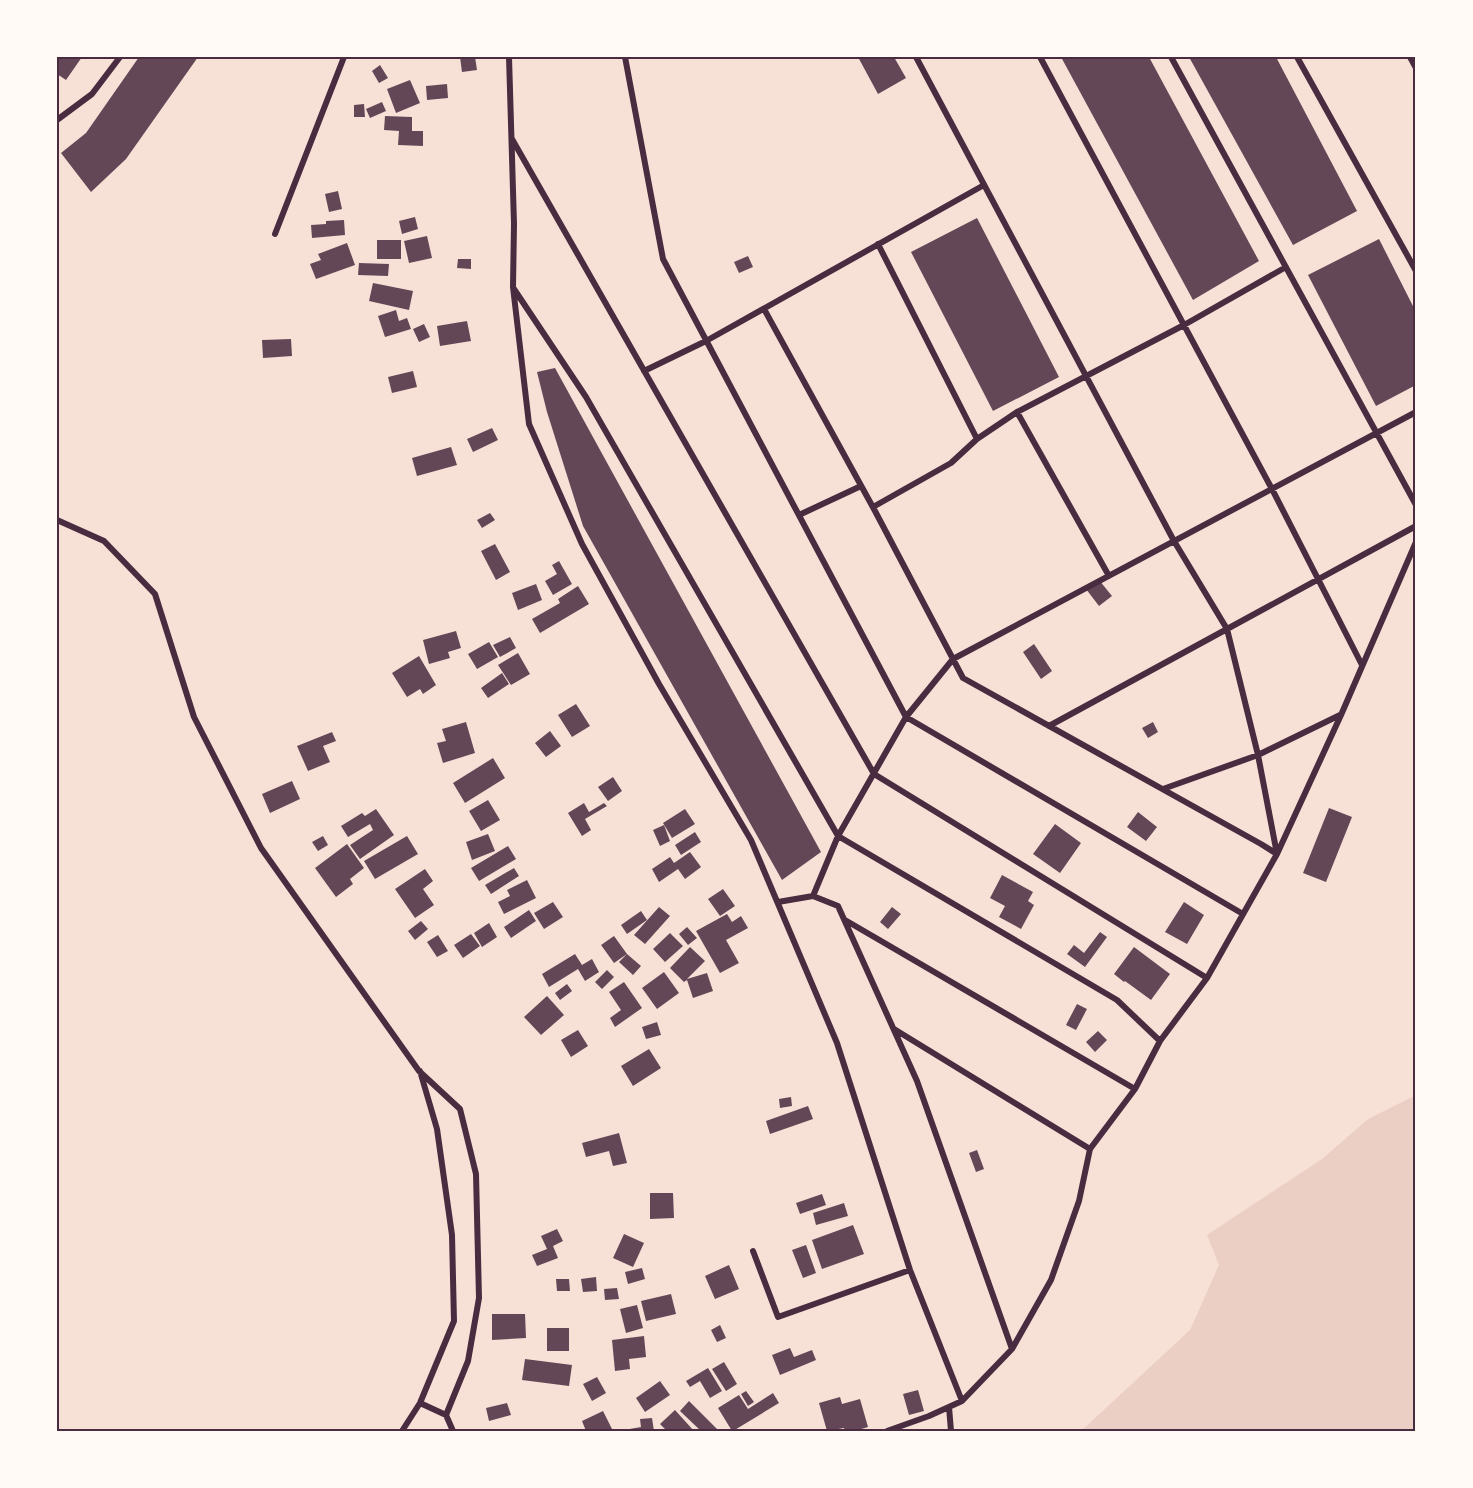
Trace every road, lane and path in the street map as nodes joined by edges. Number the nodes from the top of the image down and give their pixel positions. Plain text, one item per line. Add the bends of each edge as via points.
1 (120, 57) edge
2 (344, 57) edge
3 (509, 57) edge
4 (625, 57) edge
5 (916, 57) edge
6 (1040, 57) edge
7 (1171, 57) edge
8 (1297, 57) edge
9 (1410, 57) edge
10 (1416, 68) edge
11 (57, 120) edge
12 (511, 139) junction
13 (984, 185) junction
14 (275, 234) dead end
15 (878, 244) junction
16 (1286, 267) junction
17 (1416, 271) edge
18 (513, 287) junction
19 (764, 309) junction
20 (1184, 325) junction
21 (706, 340) junction
22 (644, 370) junction
23 (1085, 376) junction
24 (1017, 412) junction
25 (1416, 412) edge
26 (1376, 433) junction
27 (977, 439) junction
28 (861, 486) junction
29 (1272, 489) junction
30 (1416, 505) edge
31 (873, 507) junction
32 (799, 515) junction
33 (57, 520) edge
34 (1416, 526) edge
35 (1174, 541) junction
36 (1416, 542) edge
37 (1109, 576) junction
38 (1318, 579) junction
39 (1227, 629) junction
40 (953, 659) junction
41 (1362, 665) junction
42 (1341, 715) junction
43 (906, 717) junction
44 (1049, 726) junction
45 (1258, 755) junction
46 (874, 774) junction
47 (1163, 789) junction
48 (838, 836) junction
49 (1277, 854) junction
50 (813, 896) junction
51 (778, 902) junction
52 (1243, 914) junction
53 (845, 920) junction
54 (1207, 978) junction
55 (893, 1029) junction
56 (1160, 1041) junction
57 (420, 1071) junction
58 (1135, 1089) junction
59 (1090, 1149) junction
60 (753, 1251) dead end
61 (910, 1270) junction
62 (1012, 1349) junction
63 (962, 1401) junction
64 (420, 1403) junction
65 (949, 1407) junction
66 (446, 1415) junction
67 (402, 1431) edge
68 (453, 1431) edge
69 (887, 1431) edge
70 (951, 1431) edge

1 - 11 street via 92,94
2 - 14 street
3 - 12 street
4 - 21 street via 663,259
5 - 13 street
6 - 20 street
7 - 16 street
8 - 17 street
9 - 10 street
12 - 18 street
12 - 22 street
13 - 15 street
13 - 23 street
15 - 19 street
15 - 27 street
16 - 20 street
16 - 26 street
18 - 48 street via 586,397
18 - 51 street via 529,424 582,544 751,840
19 - 21 street
19 - 28 street
20 - 23 street
20 - 29 street
21 - 22 street
21 - 32 street
22 - 46 street
23 - 24 street
23 - 35 street
24 - 27 street
24 - 37 street
25 - 26 street
26 - 29 street
26 - 30 street
27 - 31 street via 951,462
28 - 31 street
28 - 32 street
29 - 35 street
29 - 38 street
31 - 40 street
32 - 43 street
33 - 57 street via 104,541 155,594 194,717 261,848
34 - 38 street
35 - 37 street
35 - 39 street
36 - 41 street
37 - 40 street
38 - 39 street
38 - 41 street
39 - 44 street
39 - 45 street
40 - 43 street
40 - 44 street via 963,678
41 - 42 street
42 - 45 street
42 - 49 street
43 - 46 street
43 - 52 street
44 - 47 street
45 - 47 street
45 - 49 street
46 - 48 street
46 - 54 street
47 - 49 street
48 - 50 street
48 - 56 street via 1118,1000
49 - 52 street
50 - 51 street
50 - 53 street via 838,906
51 - 61 street via 837,1042
52 - 54 street
53 - 55 street
53 - 58 street
54 - 56 street
55 - 59 street
55 - 62 street via 917,1081
56 - 58 street
57 - 64 street via 437,1129 452,1236 454,1321
57 - 66 street via 460,1109 476,1174 479,1298 468,1361
58 - 59 street
59 - 62 street via 1079,1201 1051,1280
60 - 61 street via 778,1317
61 - 63 street
62 - 63 street
63 - 65 street
64 - 66 street
64 - 67 street
65 - 69 street
65 - 70 street
66 - 68 street

